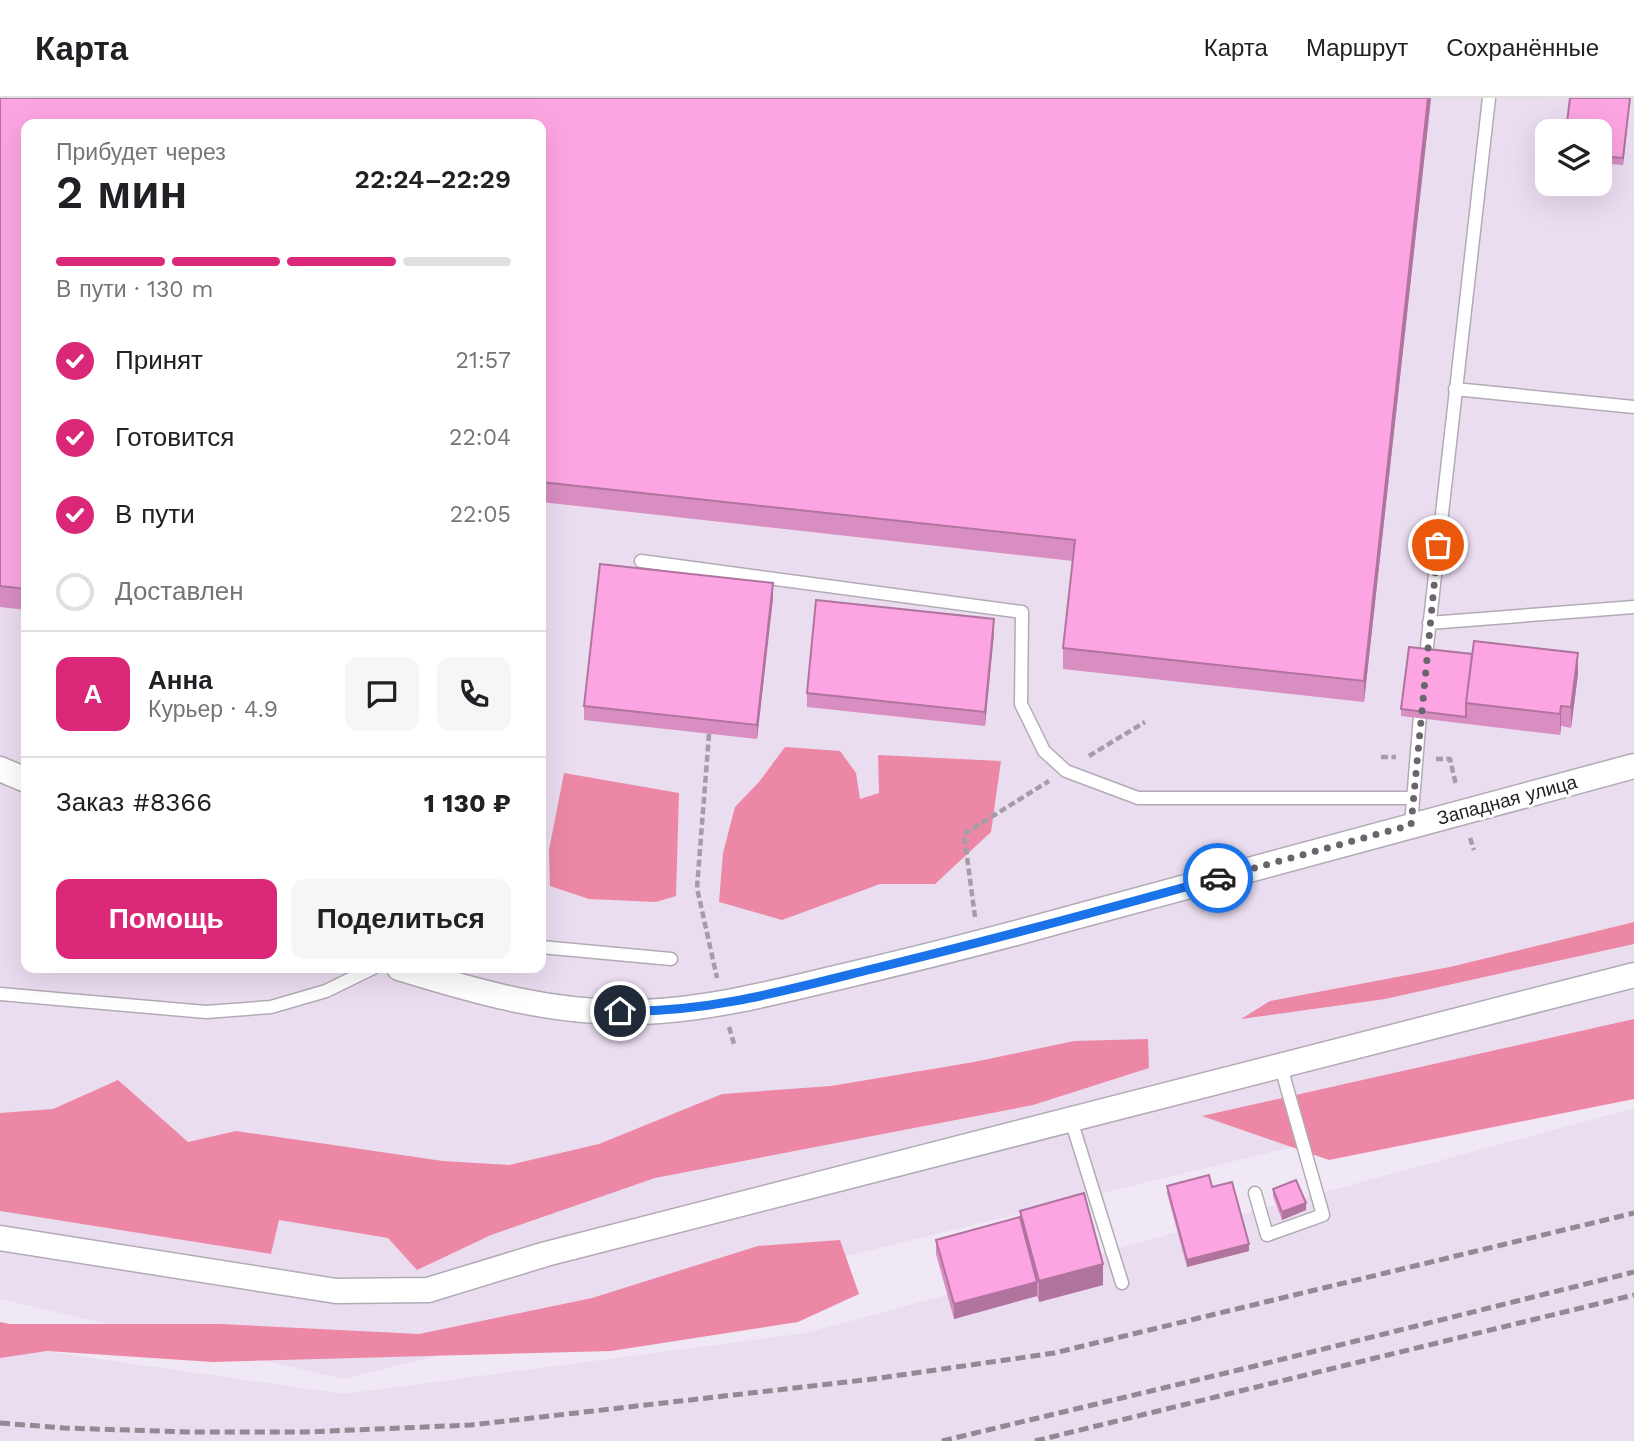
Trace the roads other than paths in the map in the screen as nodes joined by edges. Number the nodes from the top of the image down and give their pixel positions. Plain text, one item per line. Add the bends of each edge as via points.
1 (1489, 98) edge
2 (1455, 389) junction
3 (1634, 407) edge
4 (641, 561) dead end
5 (1634, 607) edge
6 (1429, 623) junction
7 (1634, 766) edge
8 (0, 769) edge
9 (21, 778) edge
10 (1413, 798) junction
11 (1411, 825) junction
12 (546, 947) edge
13 (671, 958) dead end
14 (363, 973) edge
15 (416, 973) edge
16 (1634, 975) edge
17 (0, 994) edge
18 (1281, 1067) junction
19 (1071, 1120) junction
20 (1255, 1193) dead end
21 (0, 1238) edge
22 (1122, 1283) dead end

1 - 2 lane
2 - 3 lane
2 - 6 lane
4 - 10 lane via 1022,612 1021,704 1044,751 1066,771 1138,798
5 - 6 lane
6 - 10 lane
7 - 11 street, Западная улица
8 - 9 street
10 - 11 lane
11 - 15 street, Западная улица via 981,943 722,1005 598,1011 531,1004
12 - 13 lane
14 - 17 lane via 326,992 271,1007 206,1012
16 - 18 street
18 - 19 street
18 - 20 lane via 1323,1215 1267,1235
19 - 21 street via 546,1254 428,1290 336,1291
19 - 22 lane

